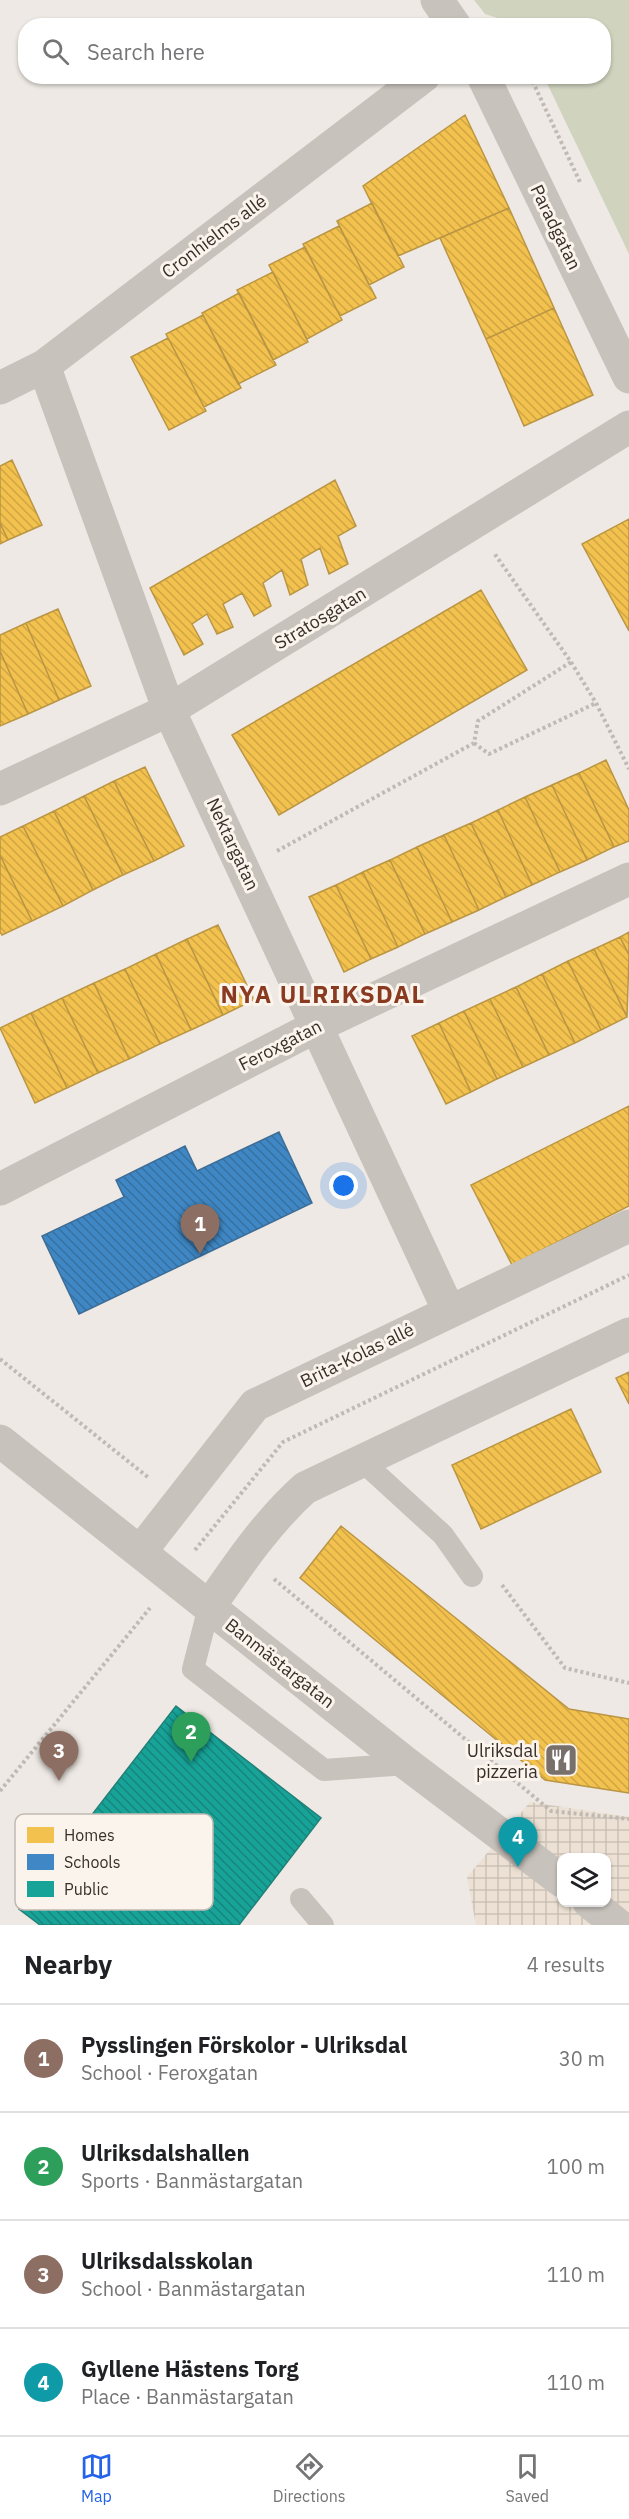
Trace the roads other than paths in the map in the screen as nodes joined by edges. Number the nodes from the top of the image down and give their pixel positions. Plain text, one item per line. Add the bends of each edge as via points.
1 (436, 0) edge
2 (448, 18) edge
3 (413, 84) edge
4 (487, 84) edge
5 (44, 366) junction
6 (629, 377) edge
7 (0, 388) edge
8 (629, 427) edge
9 (170, 710) junction
10 (0, 789) edge
11 (629, 879) edge
12 (317, 1026) junction
13 (0, 1189) edge
14 (629, 1226) edge
15 (449, 1311) junction
16 (629, 1334) edge
17 (0, 1441) edge
18 (362, 1461) junction
19 (140, 1552) junction
20 (472, 1576) dead end
21 (209, 1607) junction
22 (407, 1764) junction
23 (557, 1878) edge
24 (301, 1899) dead end
25 (595, 1907) edge
26 (323, 1925) edge
27 (618, 1925) edge

1 - 2 street
3 - 5 street, Cronhielms allé
4 - 6 street, Paradgatan
5 - 7 street, Cronhielms allé
5 - 9 street, Nektargatan
8 - 9 street, Stratosgatan
9 - 10 street, Stratosgatan
9 - 12 street, Nektargatan
11 - 12 street, Feroxgatan
12 - 13 street, Feroxgatan
12 - 15 street, Nektargatan
14 - 15 street, Brita-Kolas allé
15 - 19 street, Brita-Kolas allé via 255,1404
16 - 18 street
17 - 19 street, Banmästargatan
18 - 20 lane via 443,1535
18 - 21 street via 305,1488 287,1504
19 - 21 street, Banmästargatan
21 - 22 street, Banmästargatan
21 - 22 lane via 193,1669 324,1770
22 - 23 street, Banmästargatan
24 - 26 lane
25 - 27 street

